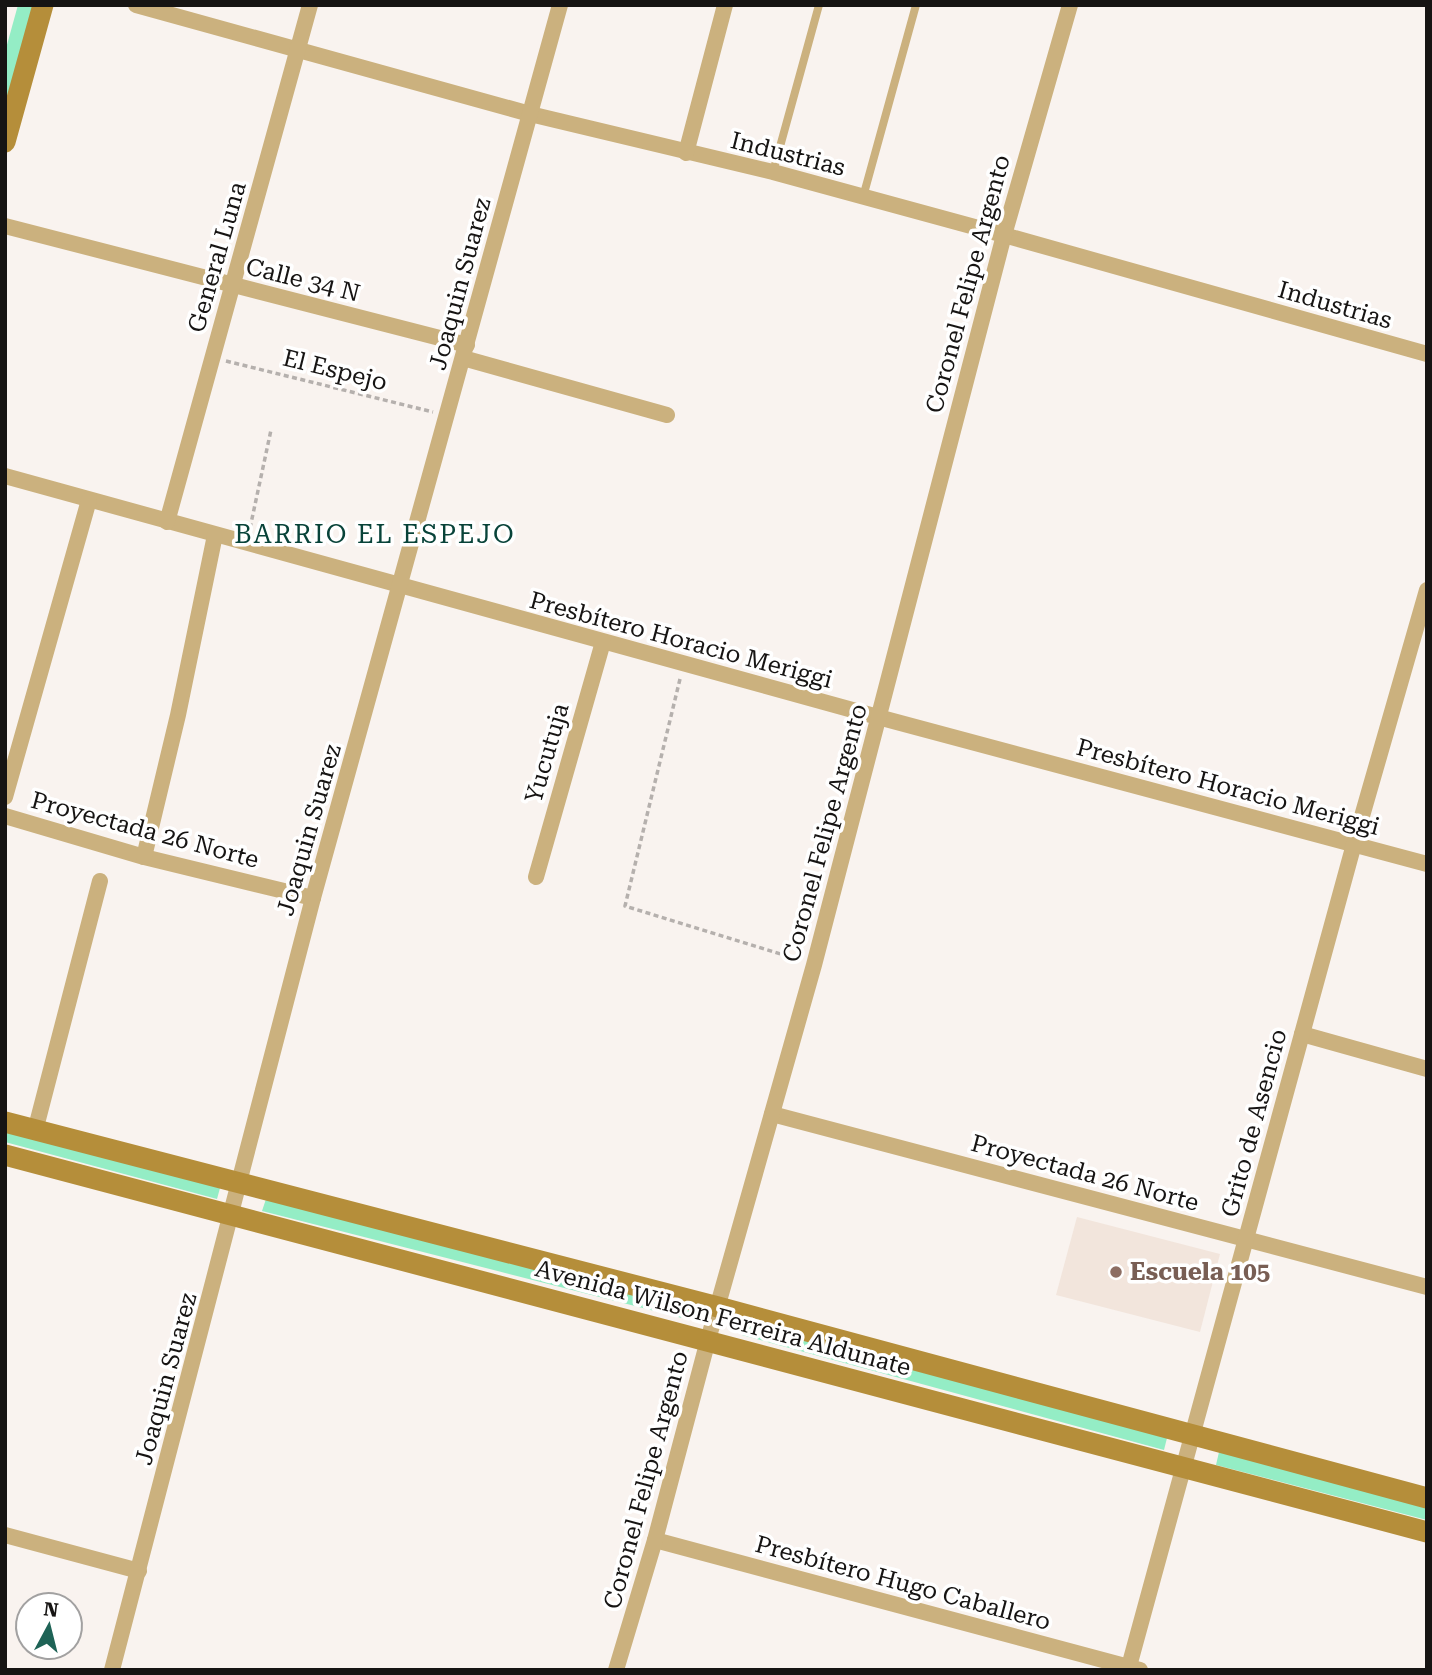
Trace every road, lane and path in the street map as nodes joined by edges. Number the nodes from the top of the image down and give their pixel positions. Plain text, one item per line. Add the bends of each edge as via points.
1 (43, 5) edge
2 (136, 5) edge
3 (310, 5) edge
4 (560, 5) edge
5 (725, 5) edge
6 (819, 5) edge
7 (916, 5) edge
8 (1070, 5) edge
9 (298, 50) junction
10 (530, 114) junction
11 (5, 142) edge
12 (686, 153) junction
13 (773, 172) junction
14 (863, 197) junction
15 (5, 226) edge
16 (1004, 234) junction
17 (233, 285) junction
18 (465, 352) junction
19 (1427, 354) edge
20 (212, 357) junction
21 (667, 415) dead end
22 (449, 416) junction
23 (271, 430) dead end
24 (5, 477) edge
25 (89, 500) junction
26 (167, 522) junction
27 (215, 535) junction
28 (246, 544) junction
29 (402, 587) junction
30 (1427, 590) edge
31 (1421, 635) edge
32 (603, 642) junction
33 (683, 664) junction
34 (878, 717) junction
35 (5, 797) edge
36 (5, 816) edge
37 (1354, 844) junction
38 (144, 857) junction
39 (1427, 864) edge
40 (536, 877) dead end
41 (100, 881) dead end
42 (313, 898) junction
43 (814, 965) junction
44 (1302, 1034) junction
45 (1427, 1069) edge
46 (772, 1114) junction
47 (5, 1122) edge
48 (36, 1131) junction
49 (5, 1155) edge
50 (240, 1183) junction
51 (232, 1216) junction
52 (1246, 1239) junction
53 (1427, 1287) edge
54 (718, 1307) junction
55 (708, 1340) junction
56 (1191, 1436) junction
57 (1182, 1468) junction
58 (1427, 1498) edge
59 (1427, 1532) edge
60 (5, 1535) edge
61 (655, 1540) junction
62 (139, 1571) junction
63 (1132, 1669) edge
64 (112, 1670) edge
65 (616, 1670) edge

1 - 11 street
2 - 9 street, Industrias
3 - 9 street, General Luna
4 - 10 street, Joaquin Suarez
5 - 12 street
6 - 13 lane
7 - 14 lane
8 - 16 street, Coronel Felipe Argento
9 - 10 street, Industrias
9 - 17 street, General Luna
10 - 12 street, Industrias
10 - 18 street, Joaquin Suarez
12 - 13 street, Industrias
13 - 14 street, Industrias
14 - 16 street, Industrias
15 - 17 street, Calle 34 N
16 - 19 street, Industrias
16 - 34 street, Coronel Felipe Argento
17 - 18 street, Calle 34 N
17 - 20 street, General Luna
18 - 21 street, Calle 34 N
18 - 22 street, Joaquin Suarez
20 - 22 path, El Espejo
20 - 26 street, General Luna
22 - 29 street, Joaquin Suarez
23 - 28 path
24 - 25 street, Presbítero Horacio Meriggi
25 - 26 street, Presbítero Horacio Meriggi
25 - 35 street
26 - 27 street, Presbítero Horacio Meriggi
27 - 28 street, Presbítero Horacio Meriggi
27 - 38 street
28 - 29 street, Presbítero Horacio Meriggi
29 - 32 street, Presbítero Horacio Meriggi
29 - 42 street, Joaquin Suarez
30 - 31 street, Grito de Asencio
31 - 37 street, Grito de Asencio
32 - 33 street, Presbítero Horacio Meriggi
32 - 40 street, Yucutuja
33 - 34 street, Presbítero Horacio Meriggi
33 - 43 path via 625,906
34 - 37 street, Presbítero Horacio Meriggi
34 - 43 street, Coronel Felipe Argento
36 - 38 street, Proyectada 26 Norte
37 - 39 street, Presbítero Horacio Meriggi
37 - 44 street, Grito de Asencio
38 - 42 street, Proyectada 26 Norte
41 - 48 street
42 - 50 street, Joaquin Suarez
43 - 46 street, Coronel Felipe Argento
44 - 45 street
44 - 52 street, Grito de Asencio
46 - 52 street, Proyectada 26 Norte
46 - 54 street, Coronel Felipe Argento
47 - 48 street, Avenida Wilson Ferreira Aldunate
48 - 50 street, Avenida Wilson Ferreira Aldunate
49 - 51 street, Avenida Wilson Ferreira Aldunate
50 - 51 street, Joaquin Suarez
50 - 54 street, Avenida Wilson Ferreira Aldunate
51 - 55 street, Avenida Wilson Ferreira Aldunate
51 - 62 street, Joaquin Suarez
52 - 53 street, Proyectada 26 Norte
52 - 56 street, Grito de Asencio
54 - 55 street, Coronel Felipe Argento
54 - 56 street, Avenida Wilson Ferreira Aldunate
55 - 57 street, Avenida Wilson Ferreira Aldunate
55 - 61 street, Coronel Felipe Argento
56 - 57 street, Grito de Asencio
56 - 58 street, Avenida Wilson Ferreira Aldunate
57 - 59 street, Avenida Wilson Ferreira Aldunate
57 - 63 street, Grito de Asencio
60 - 62 street
61 - 63 street, Presbítero Hugo Caballero
61 - 65 street, Coronel Felipe Argento
62 - 64 street, Joaquin Suarez

